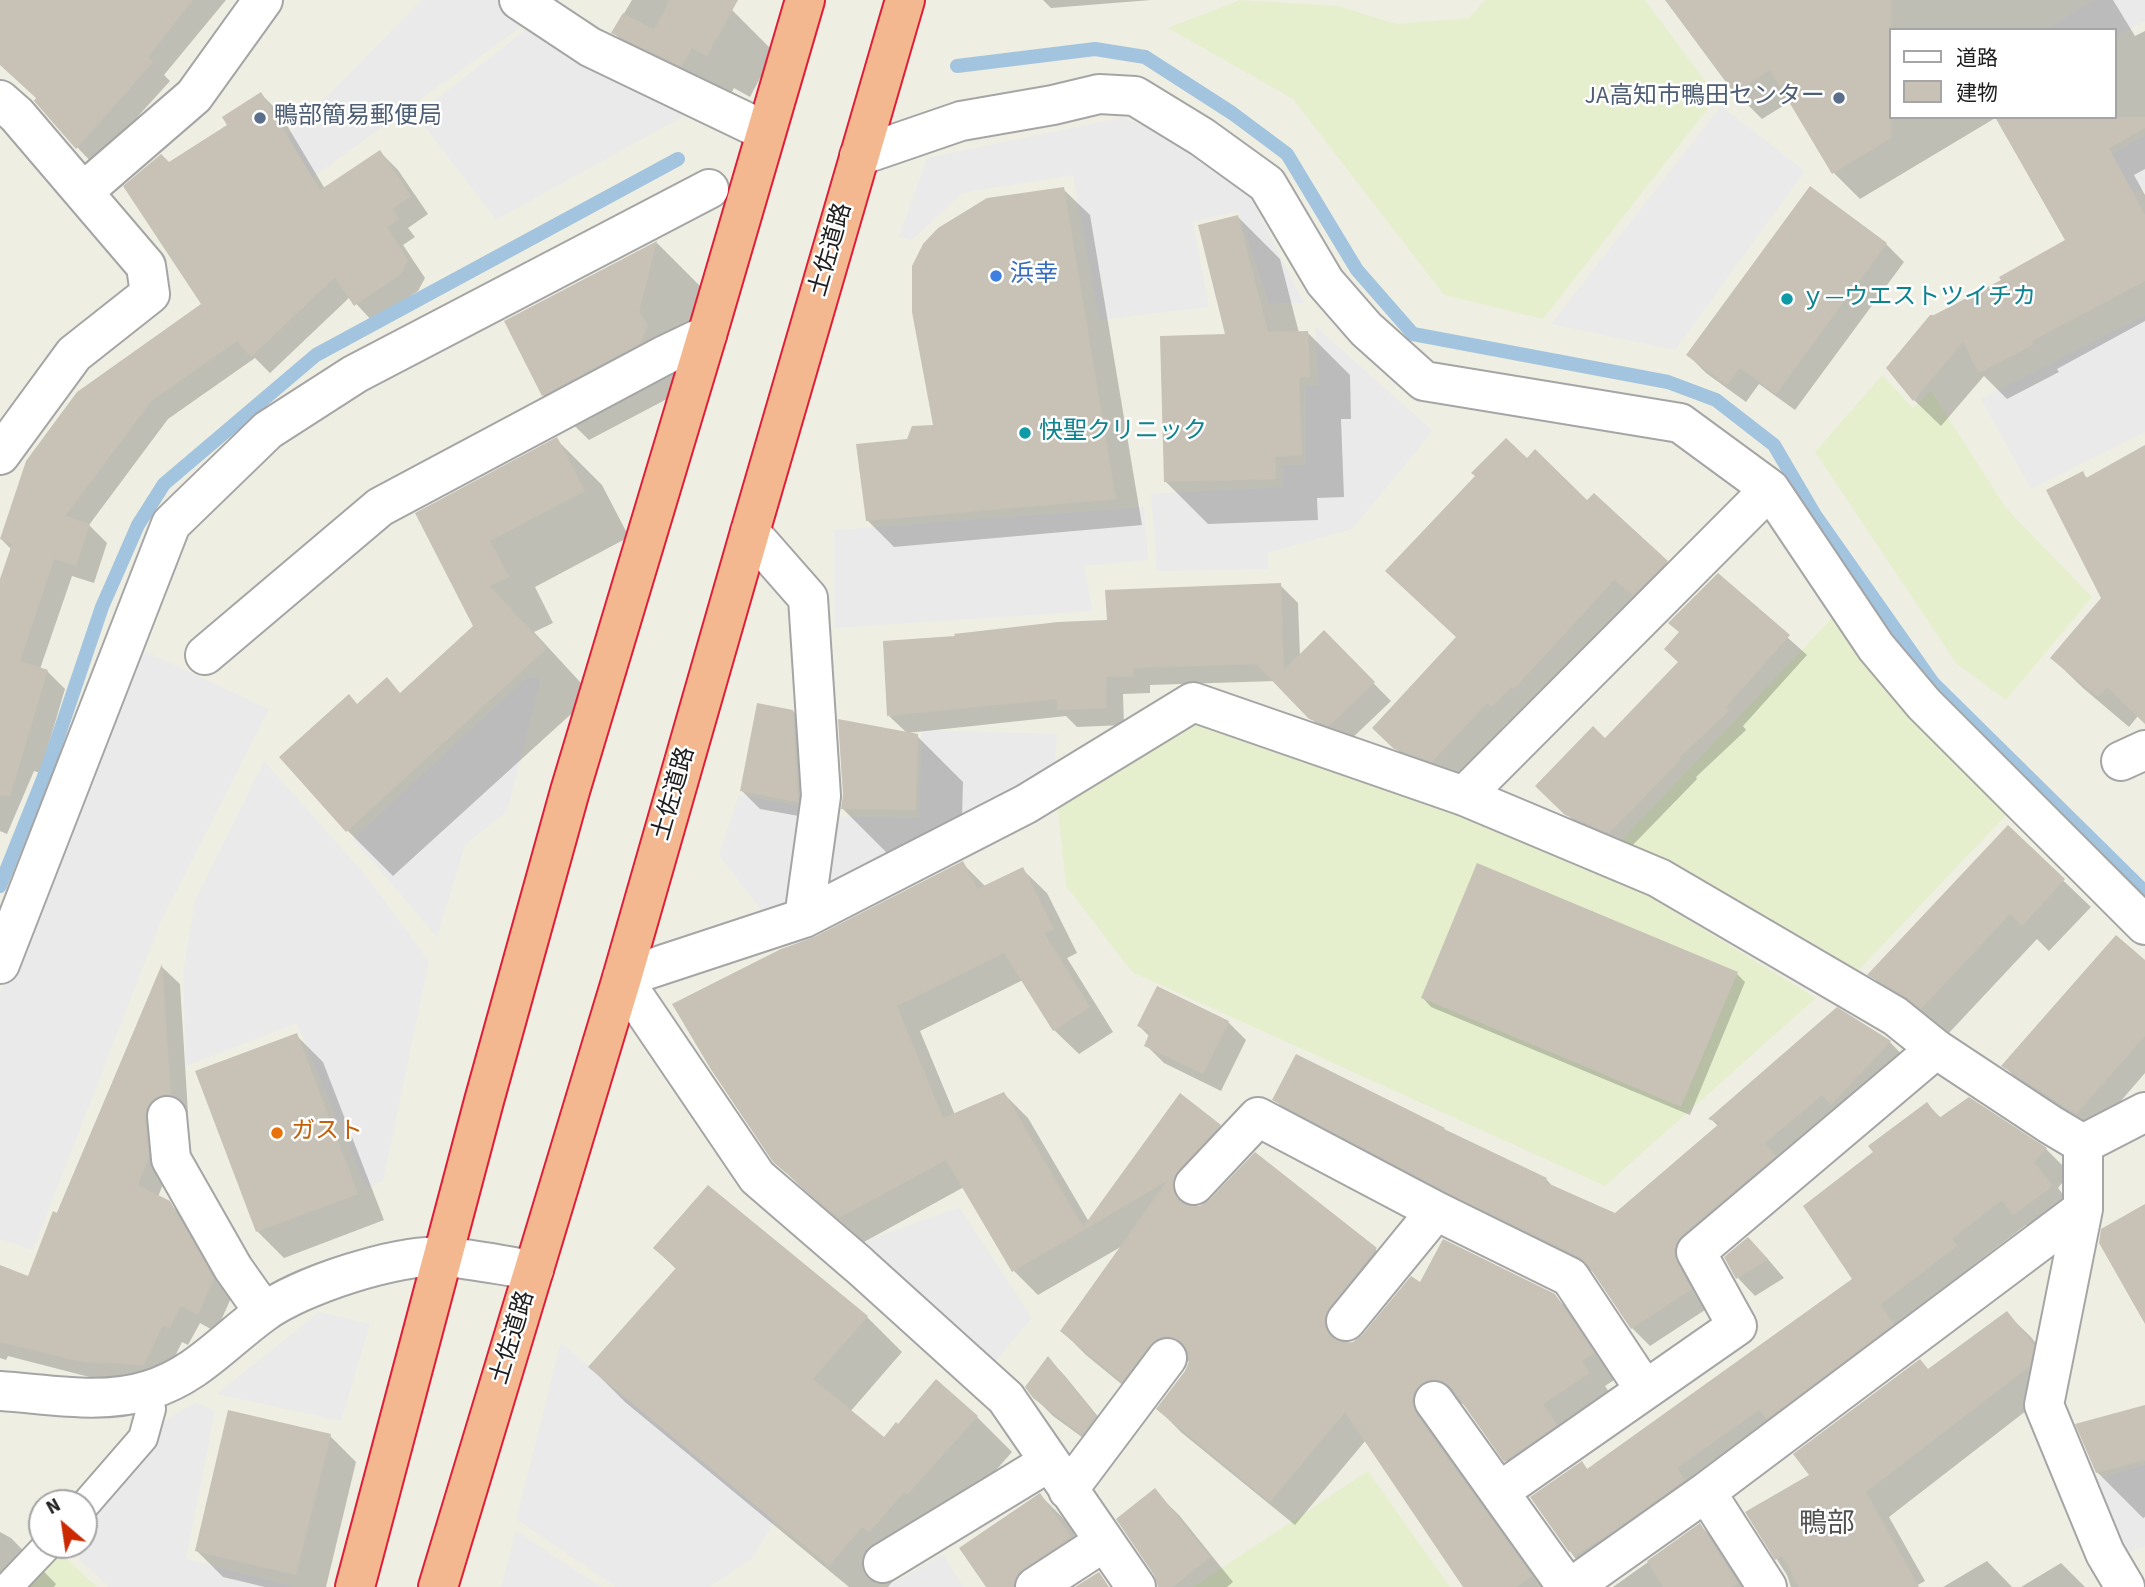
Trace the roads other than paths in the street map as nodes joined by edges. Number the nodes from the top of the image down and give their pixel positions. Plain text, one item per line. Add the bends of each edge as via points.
1 (263, 0) edge
2 (519, 0) edge
3 (805, 0) edge
4 (905, 0) edge
5 (0, 100) edge
6 (765, 131) junction
7 (859, 156) junction
8 (709, 189) dead end
9 (83, 192) junction
10 (707, 335) junction
11 (0, 454) edge
12 (1770, 489) junction
13 (750, 532) junction
14 (205, 655) dead end
15 (1464, 796) junction
16 (804, 918) junction
17 (2145, 925) edge
18 (0, 964) edge
19 (622, 978) junction
20 (1936, 1049) junction
21 (2145, 1112) edge
22 (167, 1116) dead end
23 (2083, 1144) junction
24 (1194, 1185) dead end
25 (2083, 1209) junction
26 (1436, 1211) junction
27 (442, 1256) junction
28 (534, 1270) junction
29 (264, 1312) junction
30 (1346, 1321) dead end
31 (1167, 1358) dead end
32 (1645, 1390) junction
33 (0, 1391) edge
34 (147, 1391) junction
35 (1434, 1401) dead end
36 (1058, 1476) junction
37 (98, 1490) edge
38 (1499, 1492) junction
39 (1706, 1492) junction
40 (1104, 1542) junction
41 (35, 1559) edge
42 (883, 1563) dead end
43 (8, 1587) edge
44 (355, 1587) edge
45 (438, 1587) edge
46 (1035, 1587) edge
47 (1136, 1587) edge
48 (1569, 1587) edge
49 (1767, 1587) edge
50 (2125, 1587) edge

1 - 9 street via 194,96
2 - 6 street via 590,47
3 - 6 highway
4 - 7 highway, 土佐道路
5 - 9 street
6 - 10 highway
7 - 12 street via 961,121 1099,94 1135,96 1267,184 1325,282 1366,329 1424,381 1680,423
7 - 13 highway, 土佐道路
8 - 18 street via 355,374 268,430 171,524
9 - 11 street via 146,266 150,295 74,354
10 - 14 street via 380,507
10 - 27 highway via 570,791
12 - 15 street
12 - 17 street via 1876,647 1924,704
13 - 16 street via 808,598 821,796
13 - 19 highway, 土佐道路
15 - 16 street via 1193,702 1026,804
15 - 20 street via 1659,878 1895,1016
16 - 19 street
19 - 28 highway, 土佐道路
19 - 36 street via 757,1177 1006,1398
20 - 23 street
20 - 32 street via 1696,1252 1737,1326
21 - 23 street
22 - 29 street via 171,1159 233,1268
23 - 25 street
24 - 26 street via 1258,1116
25 - 39 street
25 - 50 street via 2044,1405 2105,1553
26 - 30 street
26 - 32 street via 1570,1277
27 - 28 street
27 - 29 street via 376,1266 310,1287
27 - 44 highway
28 - 45 highway, 土佐道路
29 - 34 street via 183,1377
31 - 36 street
32 - 38 street
33 - 34 street via 100,1398
34 - 37 lane via 151,1409 143,1438
35 - 38 street
36 - 40 street
36 - 42 street
38 - 48 street
39 - 48 street
39 - 49 street
40 - 46 street
40 - 47 street
41 - 43 lane

